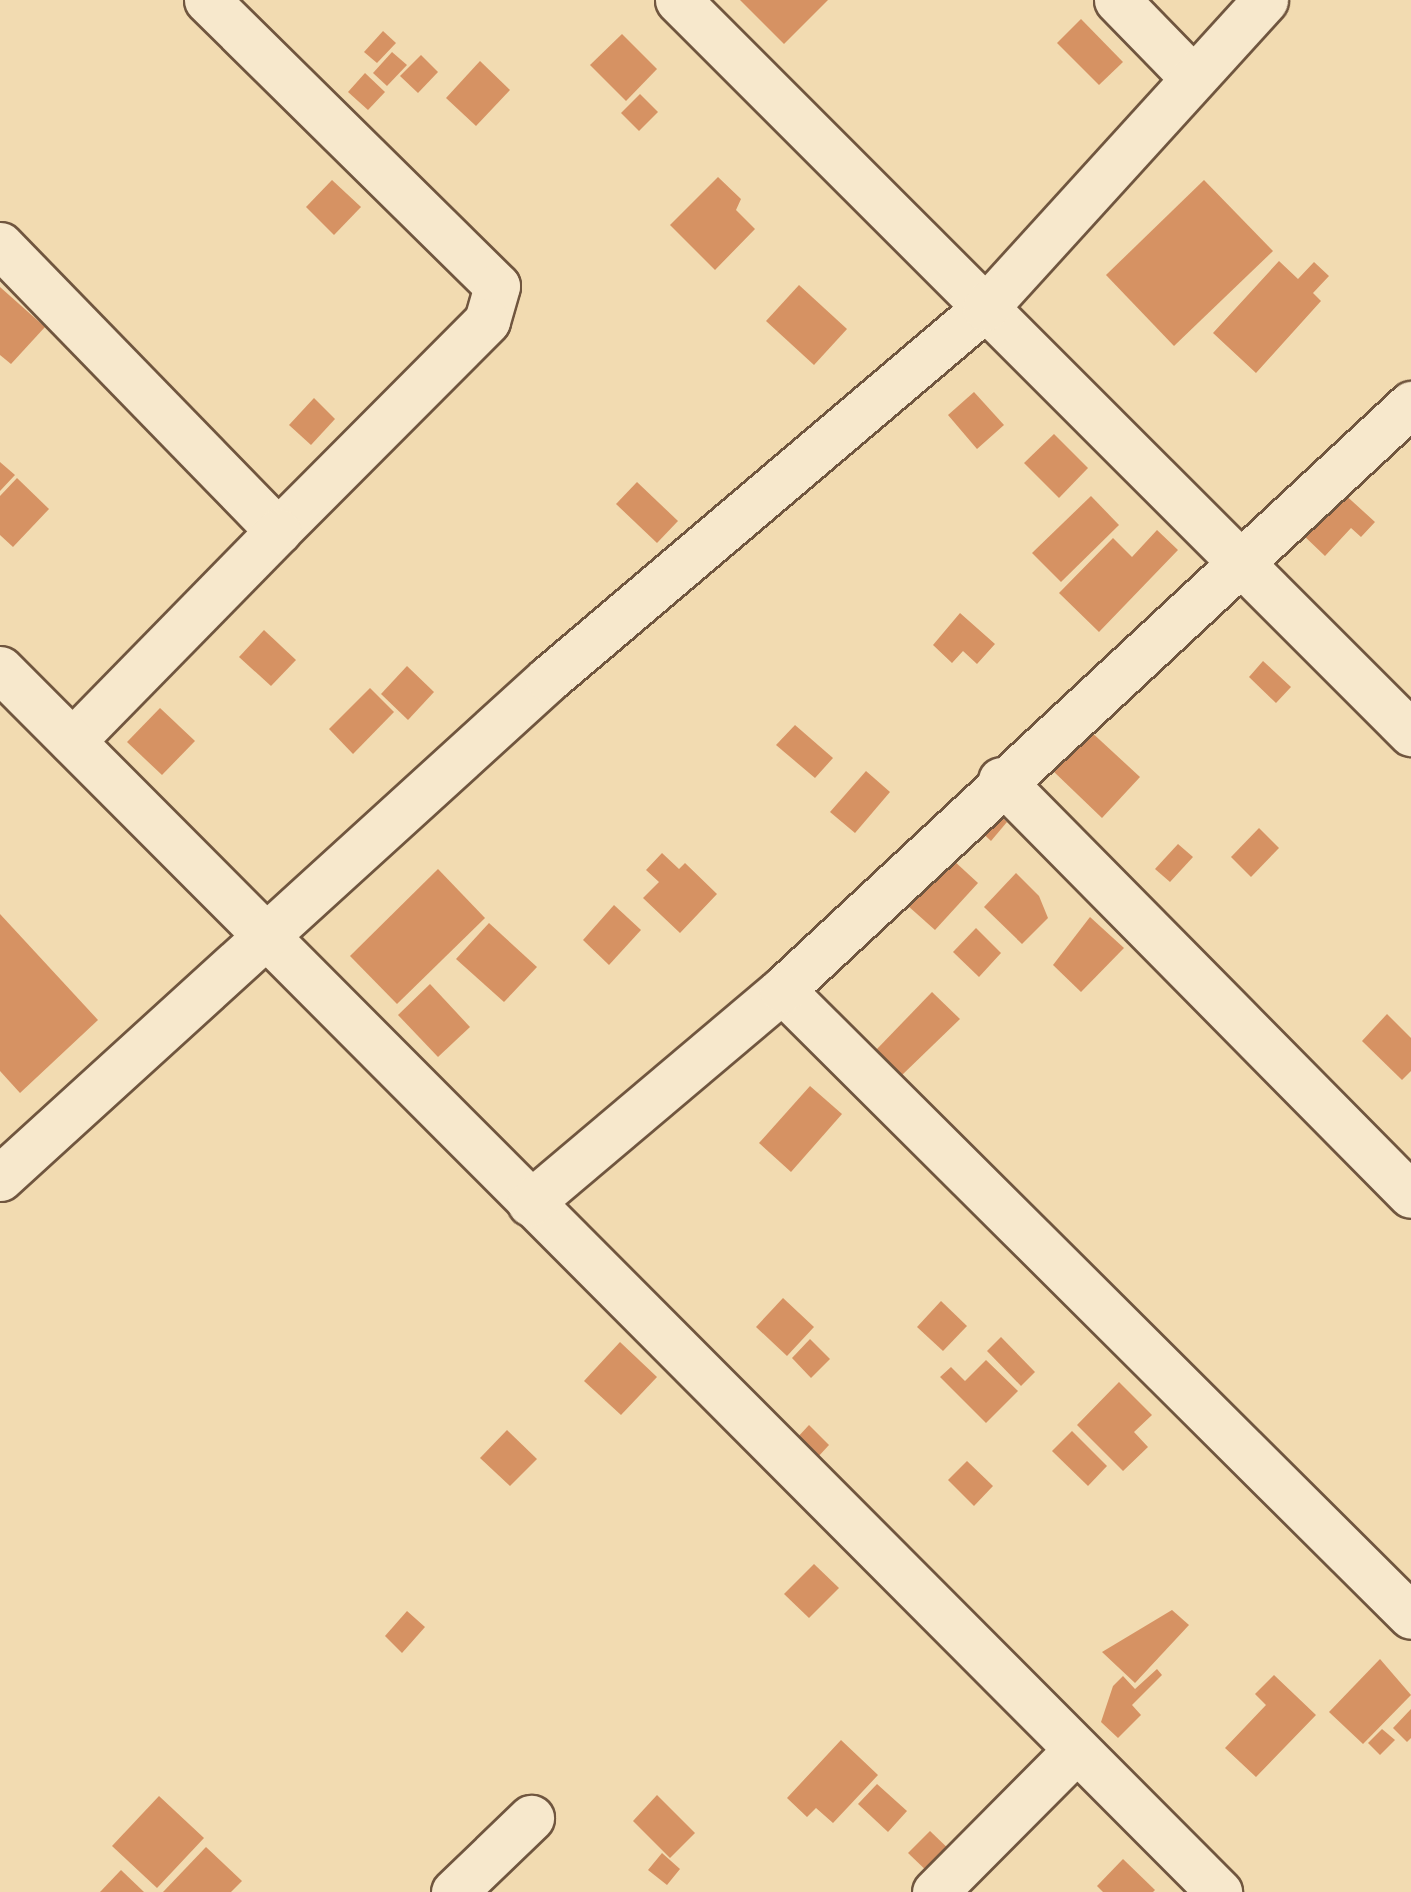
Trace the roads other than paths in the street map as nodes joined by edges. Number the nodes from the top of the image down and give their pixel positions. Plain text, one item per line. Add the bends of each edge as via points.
1 (207, 0) edge
2 (678, 0) edge
3 (1117, 0) edge
4 (1265, 0) edge
5 (1190, 75) junction
6 (0, 245) edge
7 (985, 308) junction
8 (1411, 404) edge
9 (278, 531) junction
10 (1242, 566) junction
11 (0, 669) edge
12 (1411, 733) edge
13 (72, 742) junction
14 (1000, 780) junction
15 (268, 937) junction
16 (782, 990) junction
17 (0, 1178) edge
18 (1411, 1196) edge
19 (530, 1202) junction
20 (1411, 1616) edge
21 (1075, 1751) junction
22 (531, 1818) dead end
23 (454, 1892) edge
24 (935, 1892) edge
25 (1220, 1892) edge

1 - 9 street via 497,286 487,321
2 - 7 street
3 - 5 street
4 - 5 street
5 - 7 street
6 - 9 street
7 - 10 street
7 - 15 street via 548,679
8 - 10 street
9 - 13 street
10 - 12 street
10 - 14 street
11 - 13 street
13 - 15 street
14 - 16 street
14 - 18 street
15 - 17 street
15 - 19 street
16 - 19 street
16 - 20 street
19 - 21 street
21 - 24 street
21 - 25 street
22 - 23 street

